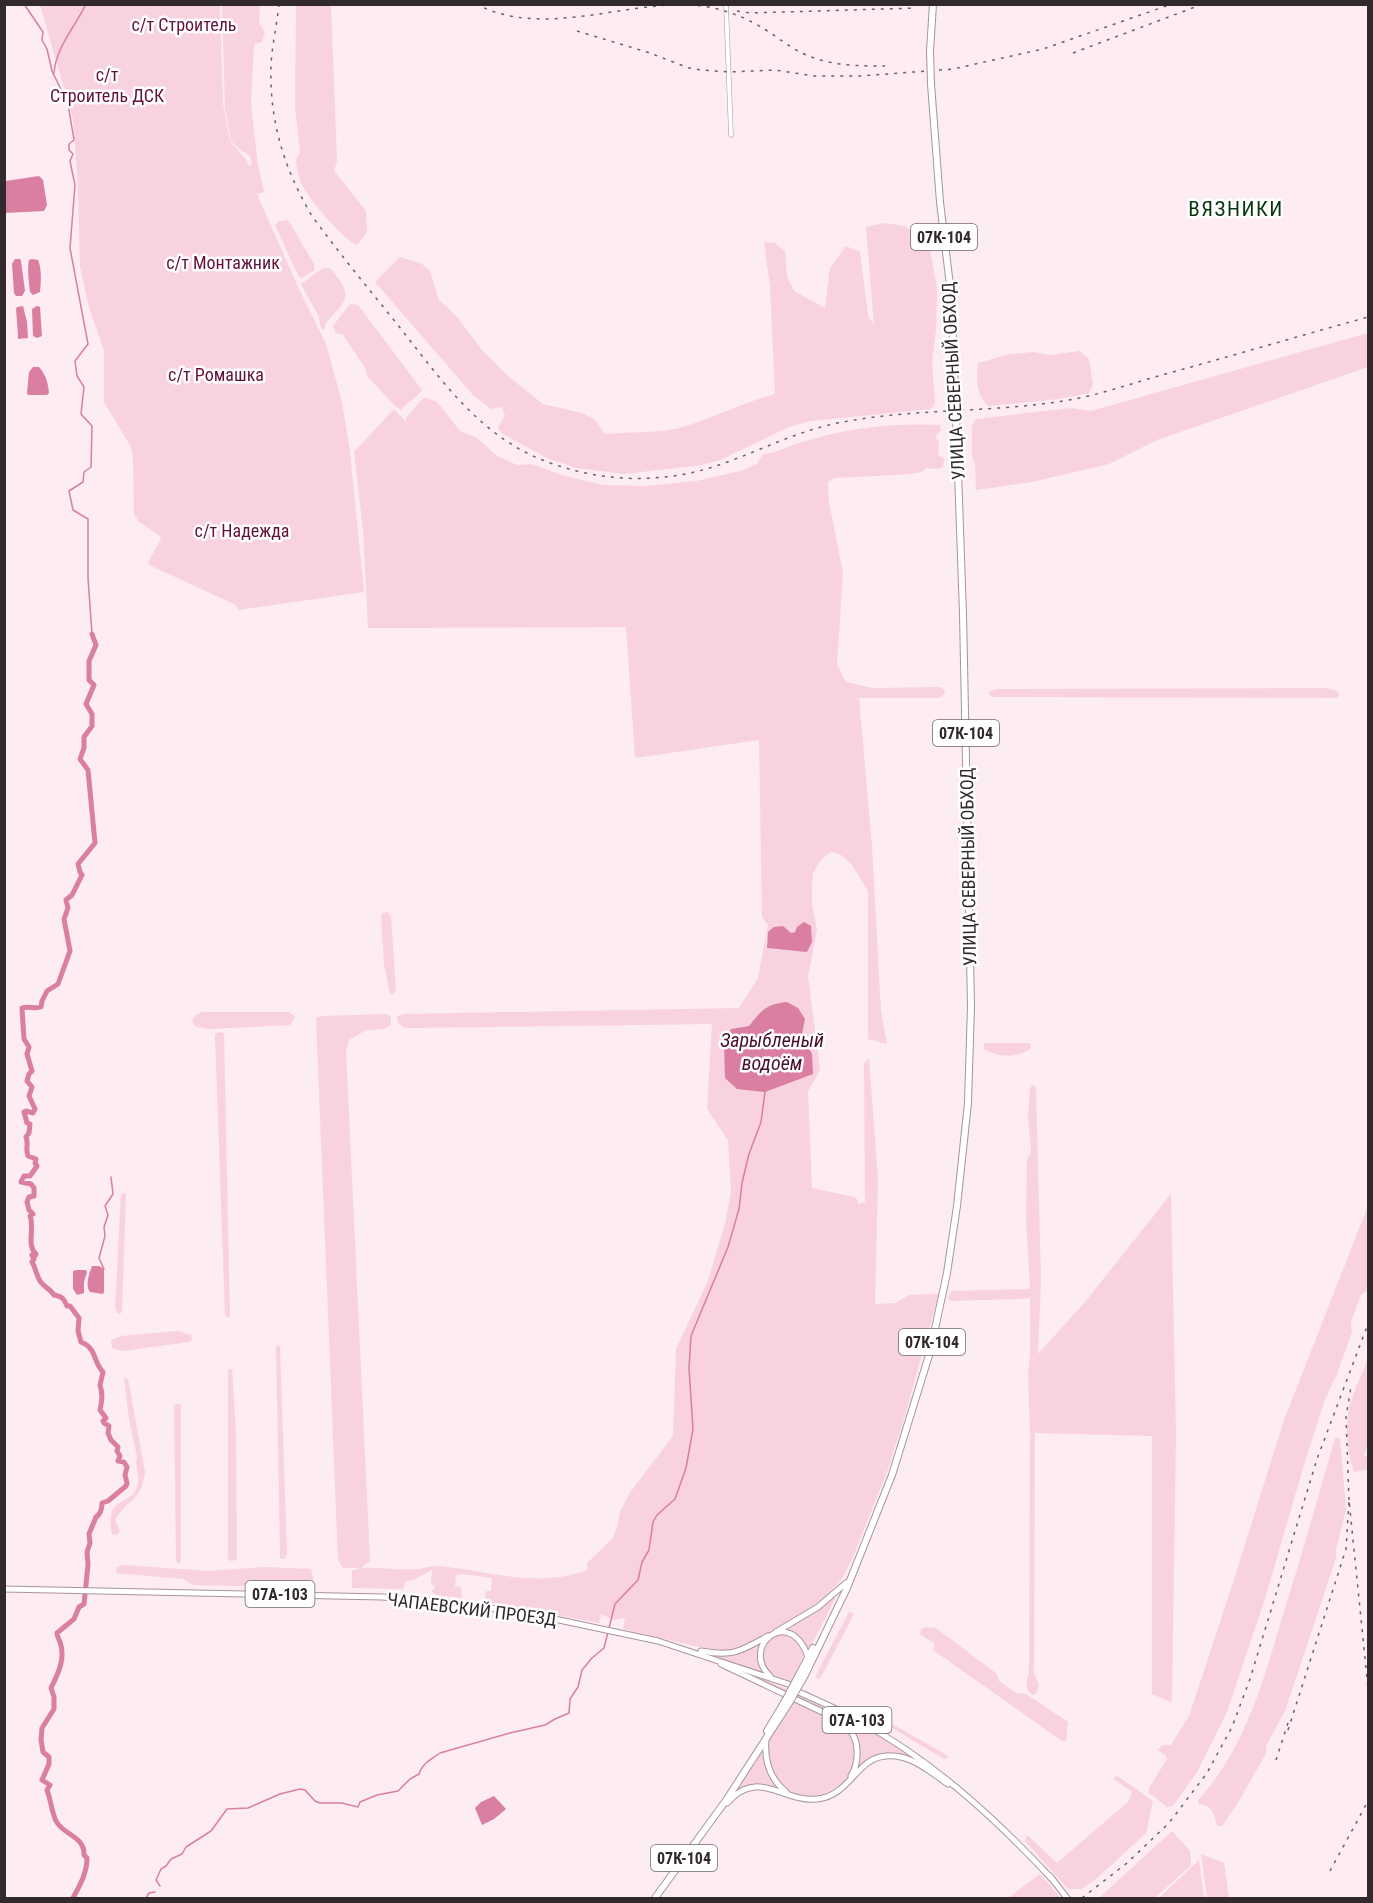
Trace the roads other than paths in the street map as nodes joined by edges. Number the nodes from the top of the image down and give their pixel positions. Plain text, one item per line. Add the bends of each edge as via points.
1 (726, 4) edge
2 (933, 4) edge
3 (731, 135) dead end
4 (854, 1570) junction
5 (846, 1582) junction
6 (4, 1590) edge
7 (843, 1592) junction
8 (833, 1595) junction
9 (620, 1632) junction
10 (772, 1634) junction
11 (658, 1641) junction
12 (809, 1660) junction
13 (714, 1661) junction
14 (788, 1684) junction
15 (766, 1736) junction
16 (845, 1786) junction
17 (790, 1794) junction
18 (980, 1807) junction
19 (714, 1818) junction
20 (1052, 1879) junction
21 (655, 1899) edge
22 (1067, 1899) edge

1 - 3 street
2 - 4 highway, УЛИЦА СЕВЕРНЫЙ ОБХОД / 07К-104, bridge via 931,84 951,294 963,614 971,1023 968,1103 952,1242 930,1352 892,1475
4 - 5 highway, 07К-104
4 - 7 highway, 07К-104
5 - 7 highway, 07К-104
5 - 8 main road
6 - 9 main road, ЧАПАЕВСКИЙ ПРОЕЗД / 07А-103 via 406,1598 483,1606
7 - 8 main road
7 - 12 highway, 07К-104
8 - 10 main road
9 - 11 main road, ЧАПАЕВСКИЙ ПРОЕЗД / 07А-103
9 - 13 main road, 07А-103
10 - 11 main road via 730,1654 701,1652
10 - 12 main road via 794,1634 803,1643
10 - 14 main road via 763,1645 761,1663 770,1676
11 - 14 main road, ЧАПАЕВСКИЙ ПРОЕЗД / 07А-103
12 - 15 highway, 07К-104, bridge
13 - 16 main road via 844,1724 857,1748 856,1766
13 - 18 main road, 07А-103 via 788,1687 860,1721 939,1773
14 - 20 main road, 07А-103 via 863,1720 940,1770 1009,1830
15 - 17 main road via 765,1757 770,1772
15 - 19 highway, 07К-104
16 - 17 main road via 820,1799
16 - 18 main road via 867,1763 897,1756 924,1767
17 - 19 main road via 767,1788 746,1789 733,1796
18 - 20 main road, 07А-103
19 - 21 highway, 07К-104
20 - 22 main road, 07А-103

